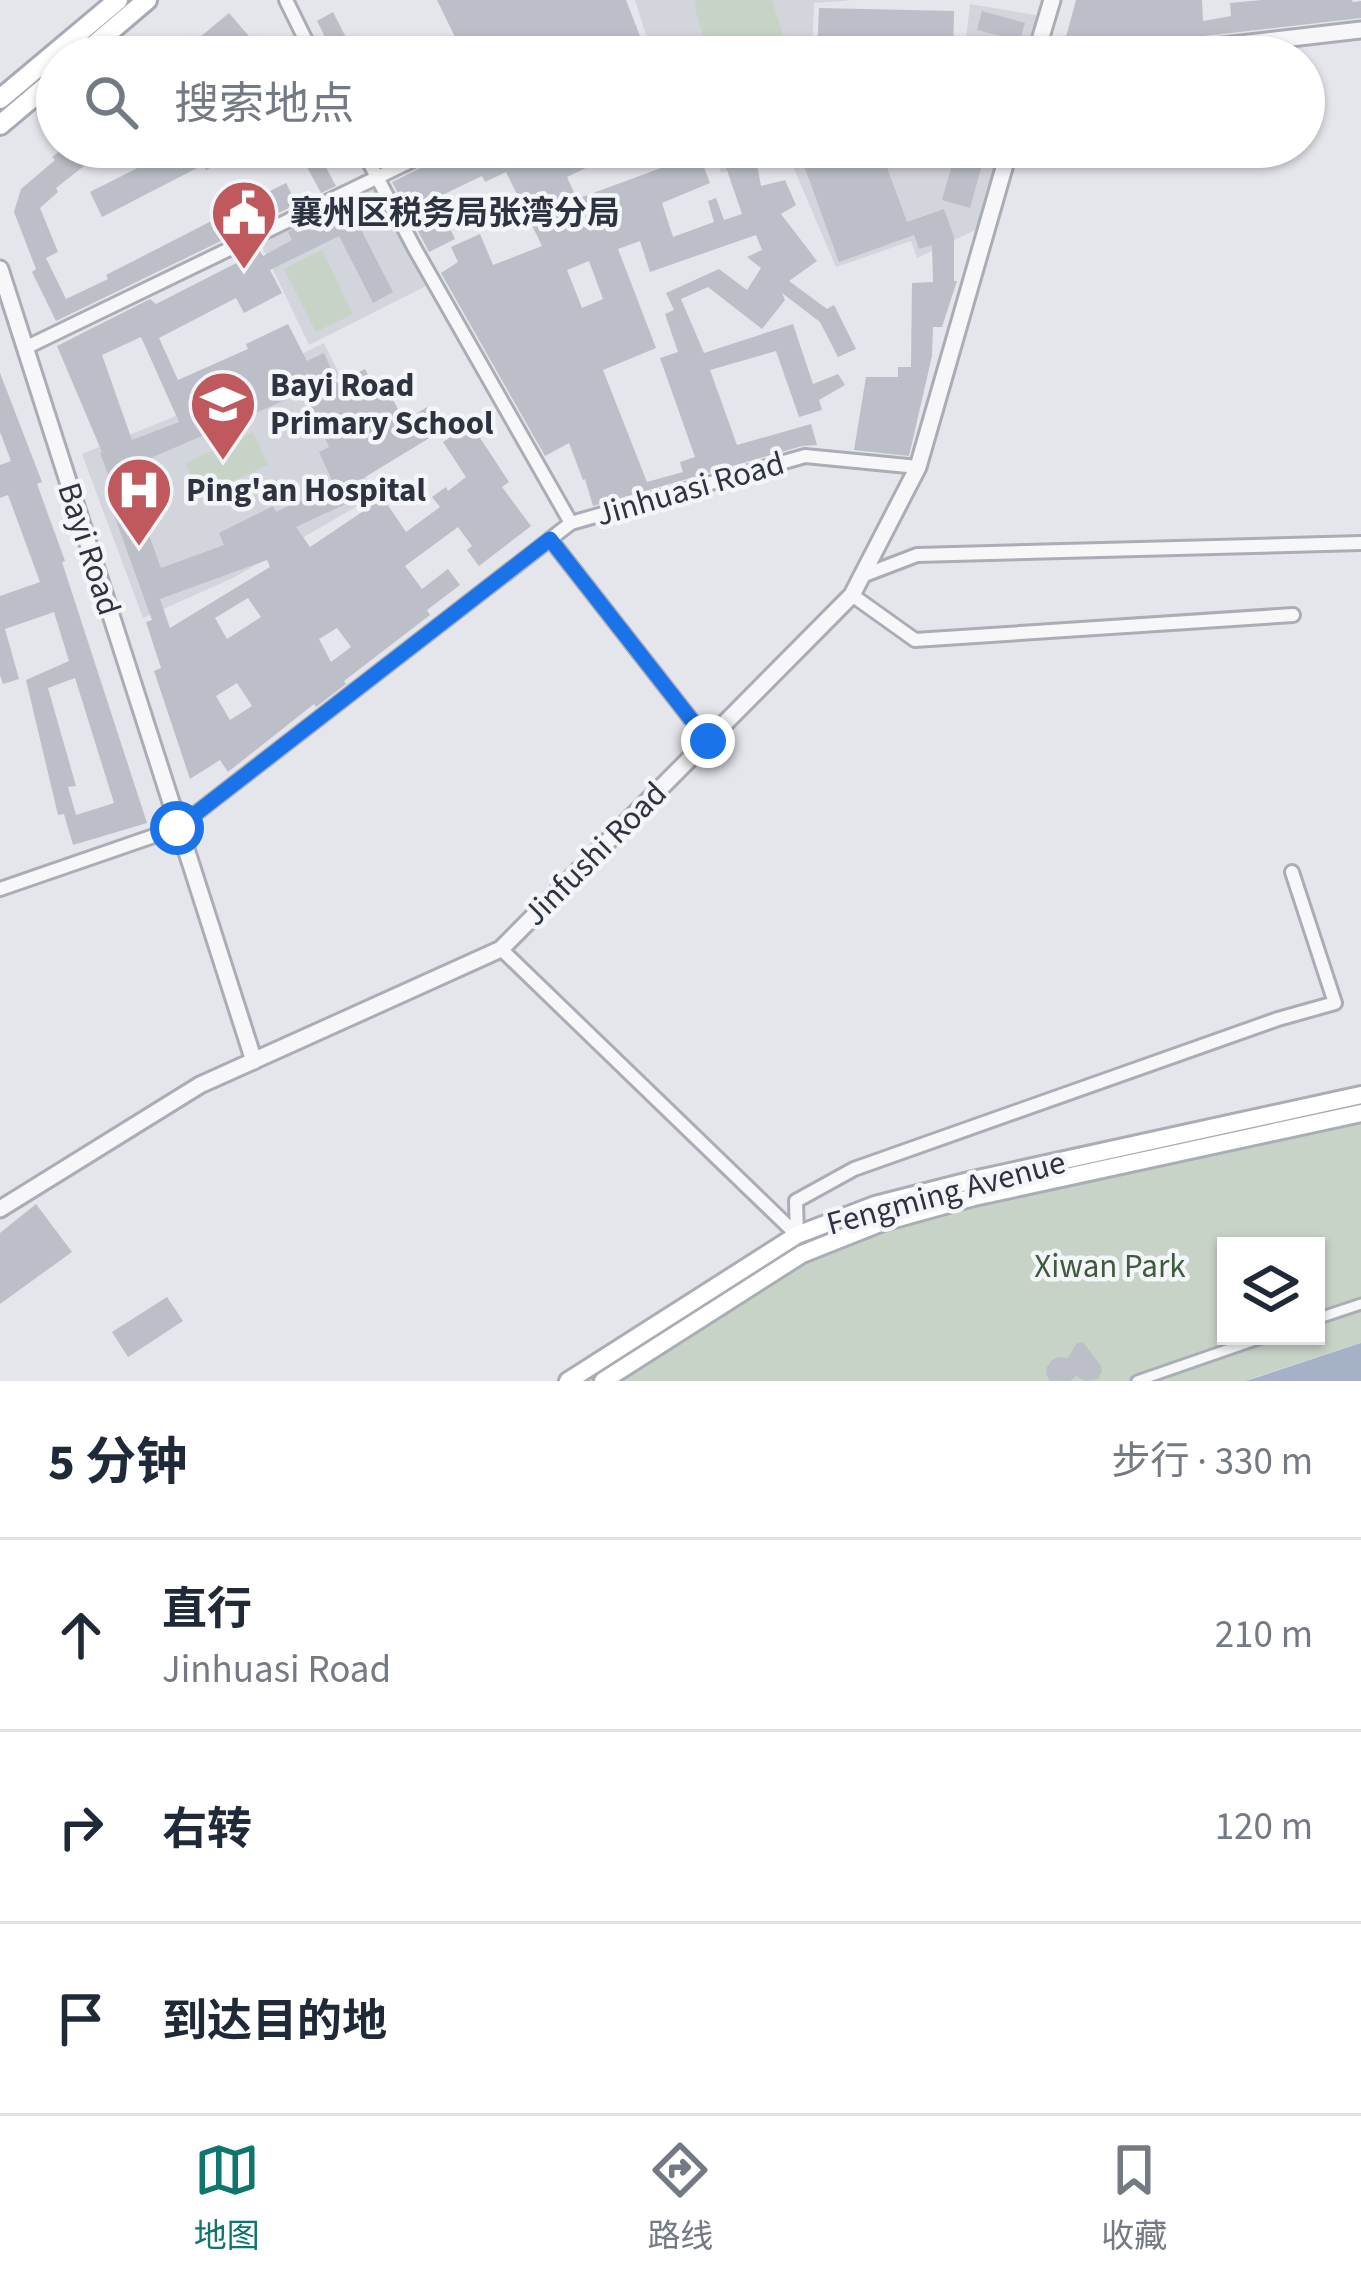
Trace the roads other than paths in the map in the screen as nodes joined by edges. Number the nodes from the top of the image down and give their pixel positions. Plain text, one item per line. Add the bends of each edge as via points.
1 (118, 0) edge
2 (148, 0) edge
3 (286, 0) edge
4 (1052, 0) edge
5 (1361, 30) edge
6 (75, 36) edge
7 (105, 36) edge
8 (304, 36) edge
9 (1042, 36) edge
10 (1309, 36) edge
11 (36, 69) edge
12 (36, 95) edge
13 (0, 99) edge
14 (0, 125) edge
15 (372, 168) edge
16 (397, 168) edge
17 (1004, 168) edge
18 (377, 178) junction
19 (0, 269) edge
20 (25, 348) junction
21 (918, 467) junction
22 (571, 523) junction
23 (550, 539) junction
24 (1361, 543) edge
25 (862, 576) junction
26 (852, 596) junction
27 (1293, 614) dead end
28 (708, 741) junction
29 (177, 828) junction
30 (1292, 872) dead end
31 (0, 889) edge
32 (501, 949) junction
33 (254, 1061) junction
34 (1361, 1096) edge
35 (1361, 1113) edge
36 (0, 1209) edge
37 (797, 1235) junction
38 (1361, 1304) edge
39 (1325, 1316) edge
40 (1242, 1345) edge
41 (568, 1381) edge
42 (603, 1381) edge
43 (1137, 1381) edge

1 - 6 main road
2 - 7 main road
3 - 8 street
4 - 9 street
5 - 10 street
11 - 13 main road
12 - 14 main road
15 - 18 street
16 - 18 street
17 - 21 street, Jinfushi Road
18 - 20 street
18 - 22 street
19 - 20 street, Bayi Road
20 - 29 street, Bayi Road
21 - 22 street, Jinhuasi Road via 805,456
21 - 25 street, Jinfushi Road
22 - 23 street, Jinhuasi Road
23 - 28 street
23 - 29 street, Jinhuasi Road
24 - 25 street via 917,555
25 - 26 street, Jinfushi Road
26 - 27 street via 915,640
26 - 28 street, Jinfushi Road
28 - 32 street, Jinfushi Road
29 - 31 street, Jinhuasi Road
29 - 33 street, Bayi Road
30 - 37 street via 1335,1003 854,1169 796,1201
32 - 33 street, Jinfushi Road
32 - 37 street
33 - 36 street, Jinfushi Road via 200,1085
34 - 37 main road, Fengming Avenue via 974,1180
35 - 42 main road, Fengming Avenue via 880,1222 802,1254
37 - 41 main road, Fengming Avenue
38 - 39 street
40 - 43 street

